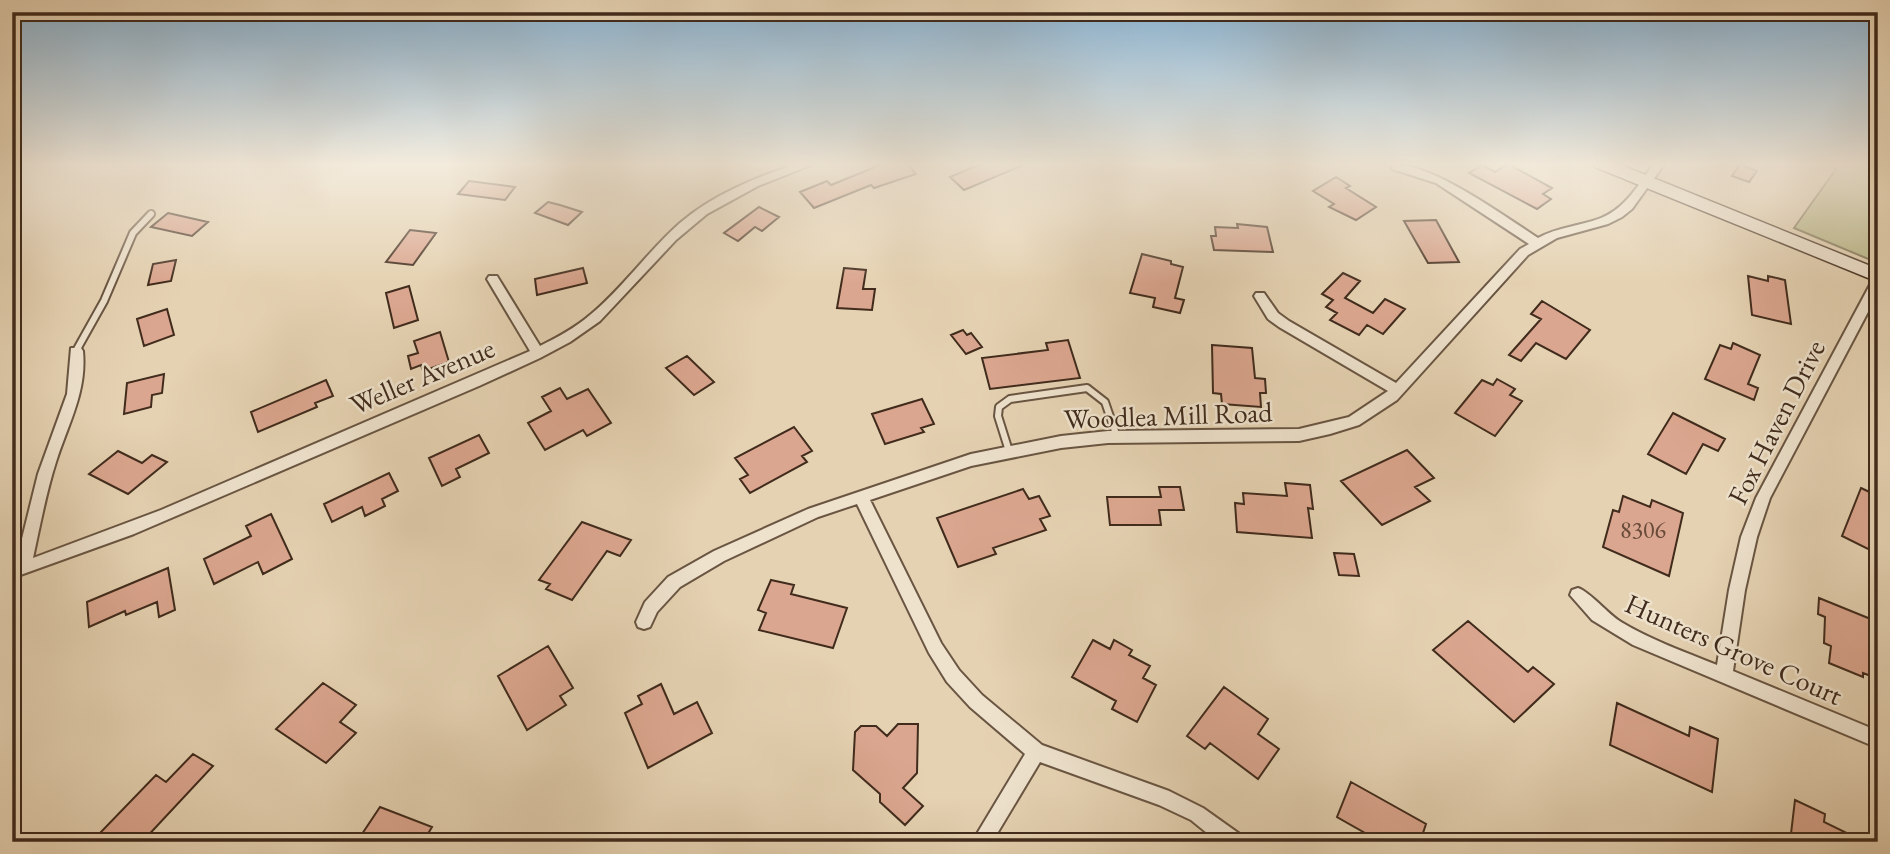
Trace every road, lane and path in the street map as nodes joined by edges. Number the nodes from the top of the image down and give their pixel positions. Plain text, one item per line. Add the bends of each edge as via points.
1 (717, 203) edge
2 (1474, 203) edge
3 (1630, 203) edge
4 (1697, 203) edge
5 (151, 214) dead end
6 (1537, 243) junction
7 (493, 279) dead end
8 (1878, 279) edge
9 (1260, 296) dead end
10 (76, 351) joint
11 (537, 352) junction
12 (1397, 390) junction
13 (1117, 437) junction
14 (1009, 451) junction
15 (861, 497) junction
16 (18, 570) edge
17 (1578, 594) dead end
18 (644, 622) dead end
19 (1724, 677) junction
20 (1878, 740) edge
21 (1036, 752) junction
22 (981, 842) edge
23 (1234, 842) edge

1 - 11 street, Weller Avenue via 670,239 602,313 564,340
2 - 6 street
3 - 6 street, Woodlea Mill Road via 1604,221
4 - 8 main road
5 - 10 lane via 133,233
6 - 12 street, Woodlea Mill Road
7 - 11 street
8 - 19 street, Fox Haven Drive via 1763,498 1740,577
9 - 12 street via 1284,324
10 - 16 street via 78,386 50,459
11 - 16 street, Weller Avenue via 166,512
12 - 13 street, Woodlea Mill Road via 1354,421 1298,435
13 - 14 street, Woodlea Mill Road
13 - 14 lane via 1106,400 1087,388 1003,403 998,416
14 - 15 street, Woodlea Mill Road
15 - 18 street, Woodlea Mill Road via 765,534 674,582
15 - 21 street via 953,676
17 - 19 street, Hunters Grove Court via 1592,612 1612,626
19 - 20 street, Hunters Grove Court
21 - 22 street
21 - 23 street via 1163,797 1197,814

